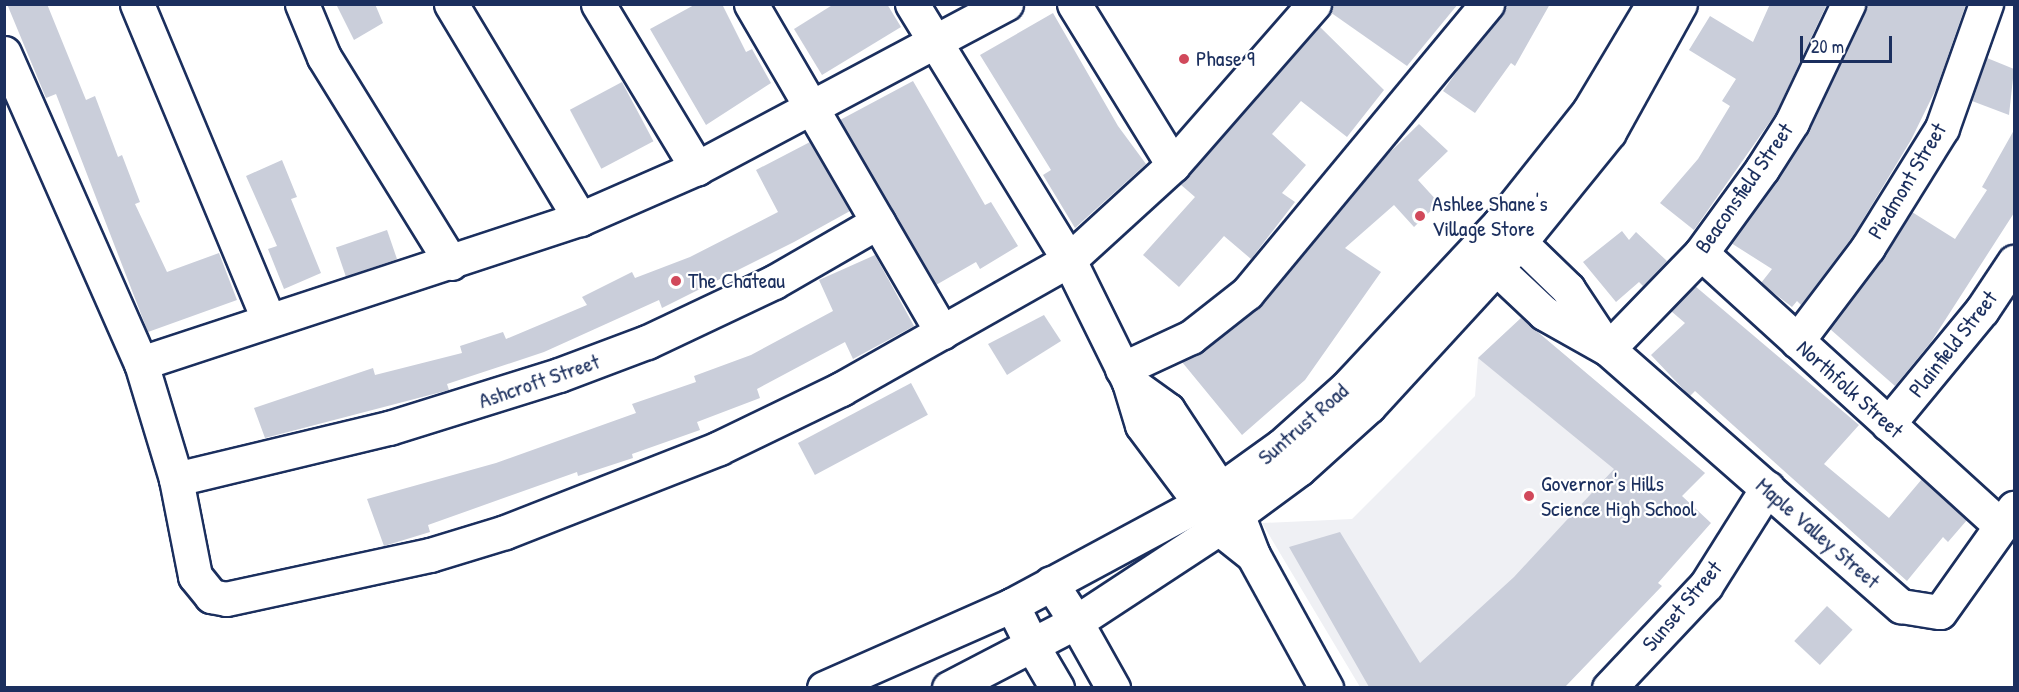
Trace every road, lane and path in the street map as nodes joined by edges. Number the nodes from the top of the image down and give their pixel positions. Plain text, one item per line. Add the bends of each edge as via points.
1 (137, 4) edge
2 (302, 4) edge
3 (451, 4) edge
4 (598, 4) edge
5 (751, 4) edge
6 (912, 4) edge
7 (1006, 4) edge
8 (1074, 4) edge
9 (1314, 4) edge
10 (1487, 4) edge
11 (1653, 4) edge
12 (1680, 4) edge
13 (1848, 4) edge
14 (1986, 4) edge
15 (937, 44) junction
16 (4, 53) edge
17 (809, 108) junction
18 (1173, 165) junction
19 (697, 168) junction
20 (580, 219) junction
21 (878, 222) junction
22 (1510, 233) junction
23 (1701, 253) junction
24 (1487, 259) junction
25 (1069, 260) junction
26 (2014, 262) edge
27 (451, 263) junction
28 (268, 319) junction
29 (942, 332) junction
30 (1797, 341) junction
31 (1608, 349) junction
32 (141, 363) junction
33 (1125, 375) junction
34 (1888, 424) junction
35 (176, 479) junction
36 (1767, 488) junction
37 (1220, 509) junction
38 (2007, 516) edge
39 (1051, 583) junction
40 (1012, 605) junction
41 (1076, 622) junction
42 (1033, 647) junction
43 (824, 687) edge
44 (949, 687) edge
45 (1057, 687) edge
46 (1113, 687) edge
47 (1326, 687) edge
48 (1609, 687) edge

1 - 28 street
2 - 27 street via 324,57
3 - 20 street
4 - 19 street
5 - 17 street
6 - 15 street
7 - 15 street
8 - 18 street
9 - 18 street
10 - 33 street via 1247,293 1191,338
11 - 22 street, Suntrust Road
12 - 22 street, Suntrust Road via 1609,132
13 - 23 street, Beaconsfield Street via 1792,122
14 - 30 street, Piedmont Street via 1942,128 1868,247
15 - 17 street
15 - 25 street
16 - 32 street
17 - 19 street
17 - 21 street
18 - 25 street
19 - 20 street
20 - 27 street
21 - 29 street
21 - 35 street, Ashcroft Street via 774,282 647,342 559,375 389,428
22 - 24 street, Suntrust Road
22 - 31 street via 1568,289
23 - 30 street, Northfolk Street
23 - 31 street, Beaconsfield Street
24 - 31 street via 1544,313
24 - 37 street, Suntrust Road
25 - 29 street
25 - 33 street
26 - 34 street, Plainfield Street via 1982,310
27 - 28 street
28 - 32 street
29 - 35 street via 841,389 718,448 589,501 430,555 243,596 211,596 200,587
30 - 34 street, Northfolk Street
31 - 36 street, Maple Valley Street
32 - 35 street
33 - 37 street via 1168,410
34 - 38 street, Northfolk Street
36 - 38 street, Maple Valley Street via 1901,606 1920,612 1940,612
36 - 48 street, Sunset Street via 1706,585
37 - 39 street, Suntrust Road
37 - 41 street, Suntrust Road
37 - 47 street via 1253,555
39 - 40 street, Suntrust Road
39 - 41 street
40 - 42 street
40 - 43 street, Suntrust Road
41 - 42 street, Suntrust Road
41 - 46 street
42 - 44 street, Suntrust Road
42 - 45 street

